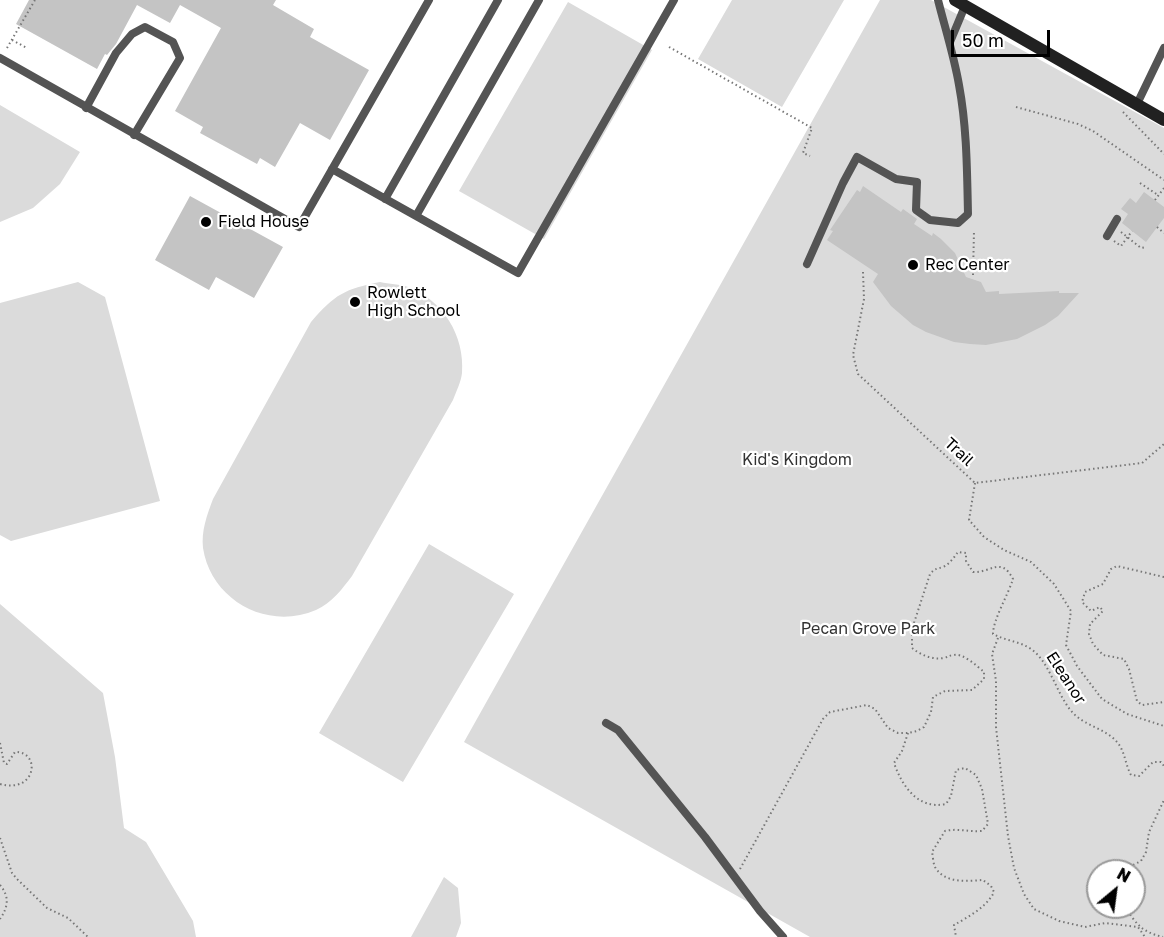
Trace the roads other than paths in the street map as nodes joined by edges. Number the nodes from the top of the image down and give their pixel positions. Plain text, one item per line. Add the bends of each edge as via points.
1 (429, 0) edge
2 (498, 0) edge
3 (539, 0) edge
4 (674, 0) edge
5 (938, 0) edge
6 (960, 3) edge
7 (950, 43) junction
8 (1164, 48) edge
9 (0, 58) edge
10 (1137, 104) junction
11 (86, 108) junction
12 (1164, 120) edge
13 (134, 135) junction
14 (332, 169) junction
15 (385, 199) junction
16 (416, 216) junction
17 (1115, 223) road end
18 (1107, 236) road end
19 (807, 264) dead end
20 (606, 723) dead end
21 (783, 937) edge

1 - 14 lane
2 - 15 lane
3 - 16 lane
4 - 16 lane via 518,273
5 - 7 lane
6 - 7 lane
6 - 10 street
7 - 19 lane via 966,144 968,214 958,223 930,219 916,210 917,182 896,179 857,157
8 - 10 lane
9 - 11 lane
10 - 12 street
11 - 13 lane
11 - 13 lane via 116,53 132,34 145,27 173,42 180,58
13 - 14 lane via 299,227
14 - 15 lane
15 - 16 lane
17 - 18 lane
20 - 21 lane via 618,730

